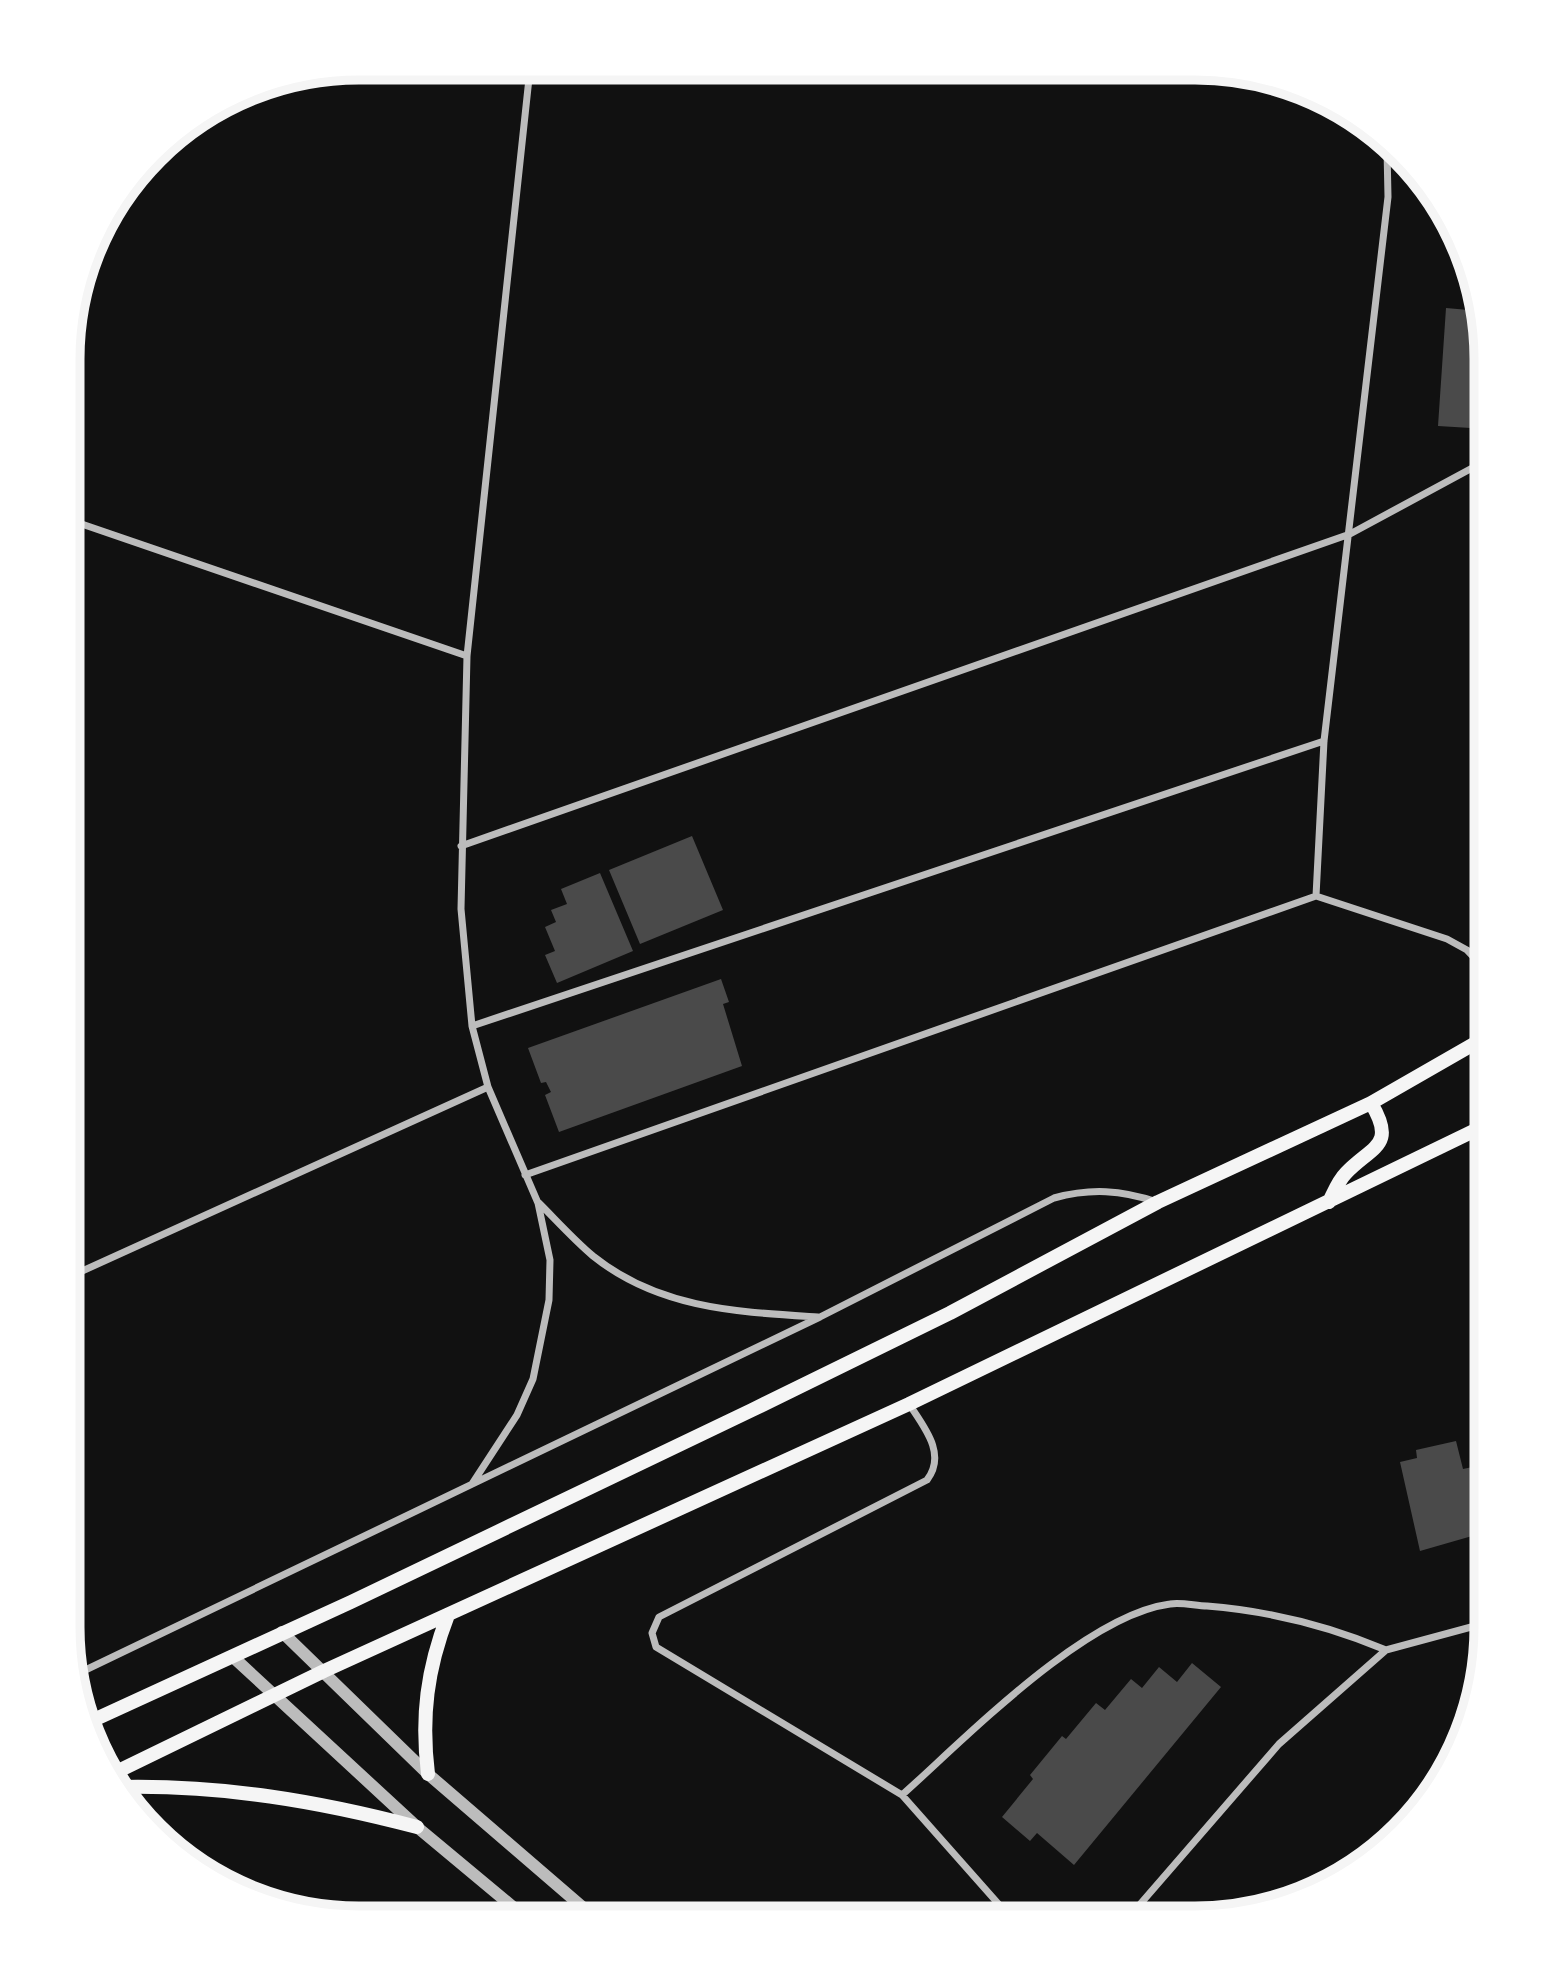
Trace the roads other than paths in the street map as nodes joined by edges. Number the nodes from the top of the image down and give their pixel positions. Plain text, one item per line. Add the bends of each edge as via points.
1 (529, 80) edge
2 (1387, 157) edge
3 (1474, 467) edge
4 (80, 523) edge
5 (1350, 534) junction
6 (467, 656) junction
7 (1324, 741) junction
8 (461, 846) junction
9 (1316, 896) junction
10 (1474, 957) edge
11 (472, 1026) junction
12 (1474, 1044) edge
13 (488, 1087) junction
14 (1371, 1103) junction
15 (1474, 1131) edge
16 (526, 1175) junction
17 (1158, 1202) junction
18 (1329, 1202) junction
19 (538, 1203) junction
20 (80, 1272) edge
21 (820, 1317) junction
22 (909, 1404) junction
23 (472, 1484) junction
24 (448, 1615) junction
25 (1474, 1626) edge
26 (282, 1632) junction
27 (1387, 1650) junction
28 (232, 1656) junction
29 (84, 1671) edge
30 (324, 1671) junction
31 (275, 1696) junction
32 (96, 1719) edge
33 (120, 1770) edge
34 (428, 1774) junction
35 (131, 1787) edge
36 (902, 1796) junction
37 (416, 1827) junction
38 (512, 1906) edge
39 (581, 1906) edge
40 (1000, 1906) edge
41 (1139, 1906) edge

1 - 6 street
2 - 5 street via 1388,197
3 - 5 street
4 - 6 street
5 - 7 street
5 - 8 street
6 - 8 street
7 - 9 street
7 - 11 street
8 - 11 street via 461,909
9 - 10 street via 1447,939
9 - 16 street
11 - 13 street
12 - 14 main road
13 - 16 street
13 - 20 street
14 - 17 main road
14 - 18 main road via 1382,1123 1379,1144 1345,1174
15 - 18 main road
16 - 19 street
17 - 21 street via 1107,1190 1054,1198
17 - 26 main road via 950,1313 777,1398
18 - 22 main road
19 - 21 street via 593,1256 650,1290 714,1309
19 - 23 street via 550,1259 543,1340 517,1415
21 - 23 street
22 - 24 main road
22 - 36 street via 936,1454 936,1469 928,1480 659,1617 652,1633 656,1647
23 - 29 street
24 - 30 main road
24 - 34 main road via 436,1645 424,1709
25 - 27 street
26 - 28 main road
26 - 30 street
27 - 36 street via 1334,1628 1241,1609 1170,1604 1106,1625 1020,1689
27 - 41 street via 1279,1744
28 - 31 street
28 - 32 main road
30 - 31 main road
30 - 34 street
31 - 33 main road
31 - 37 street
34 - 39 street
35 - 37 main road via 253,1792 336,1806
36 - 40 street
37 - 38 street

